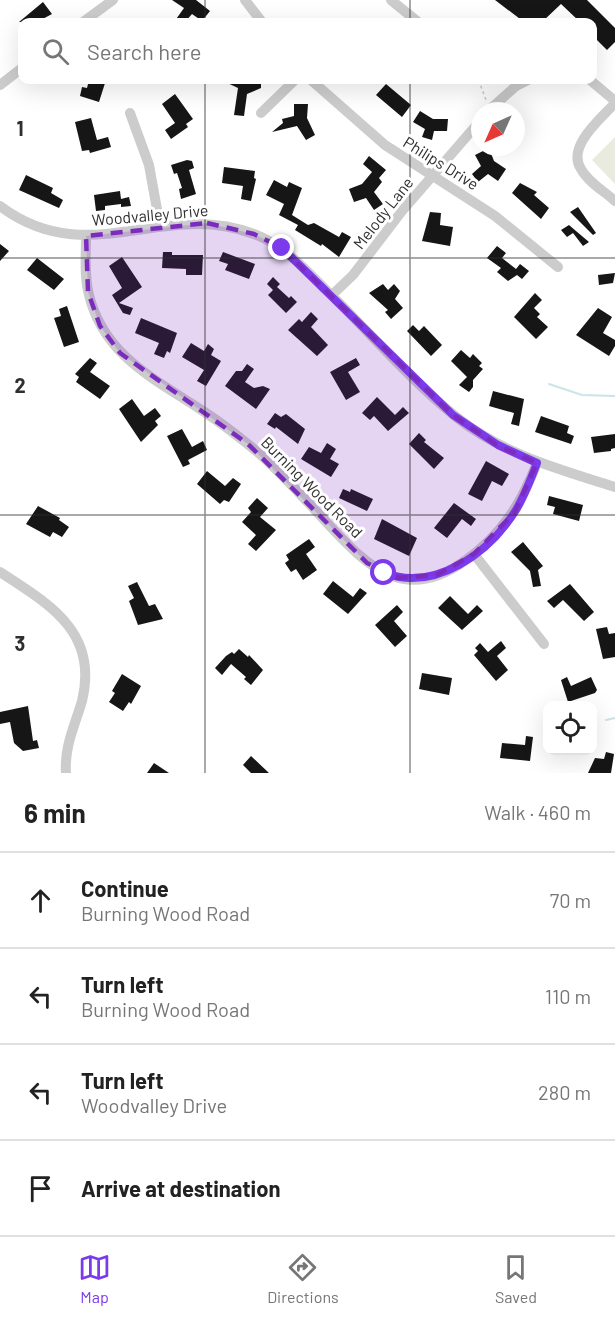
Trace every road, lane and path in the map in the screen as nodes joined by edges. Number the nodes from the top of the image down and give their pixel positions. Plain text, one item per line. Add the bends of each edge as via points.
1 (113, 0) edge
2 (245, 0) edge
3 (391, 0) edge
4 (88, 18) edge
5 (259, 18) edge
6 (413, 18) edge
7 (18, 71) edge
8 (292, 84) edge
9 (315, 84) edge
10 (480, 84) edge
11 (520, 84) edge
12 (595, 84) edge
13 (0, 85) edge
14 (486, 102) edge
15 (498, 102) edge
16 (615, 102) edge
17 (130, 113) dead end
18 (261, 113) dead end
19 (471, 131) edge
20 (431, 177) junction
21 (615, 201) edge
22 (0, 206) edge
23 (160, 226) junction
24 (86, 236) junction
25 (558, 267) dead end
26 (332, 295) junction
27 (537, 463) junction
28 (615, 487) edge
29 (474, 554) junction
30 (0, 572) edge
31 (544, 644) dead end
32 (66, 773) edge

1 - 4 street
2 - 5 street
3 - 6 street
7 - 13 street
8 - 18 street
9 - 20 street, Philips Drive via 369,132
10 - 14 path
11 - 15 street
12 - 16 street
16 - 21 street via 584,138 578,155 580,169
17 - 23 street via 149,165
19 - 20 street, Melody Lane
20 - 25 street, Philips Drive via 503,222
20 - 26 street, Melody Lane
22 - 24 street, Woodvalley Drive via 34,225
23 - 24 street, Woodvalley Drive
23 - 26 street, Woodvalley Drive via 207,223 254,234 282,248
24 - 29 street, Burning Wood Road via 88,292 100,326 120,353 143,374 204,411 248,444 367,563 392,576 420,579 445,572
26 - 27 street, Woodvalley Drive via 453,415 498,445
27 - 28 street, Woodvalley Drive
27 - 29 street, Burning Wood Road via 515,512
29 - 31 street
30 - 32 street via 53,607 78,642 84,664 84,687 66,754

